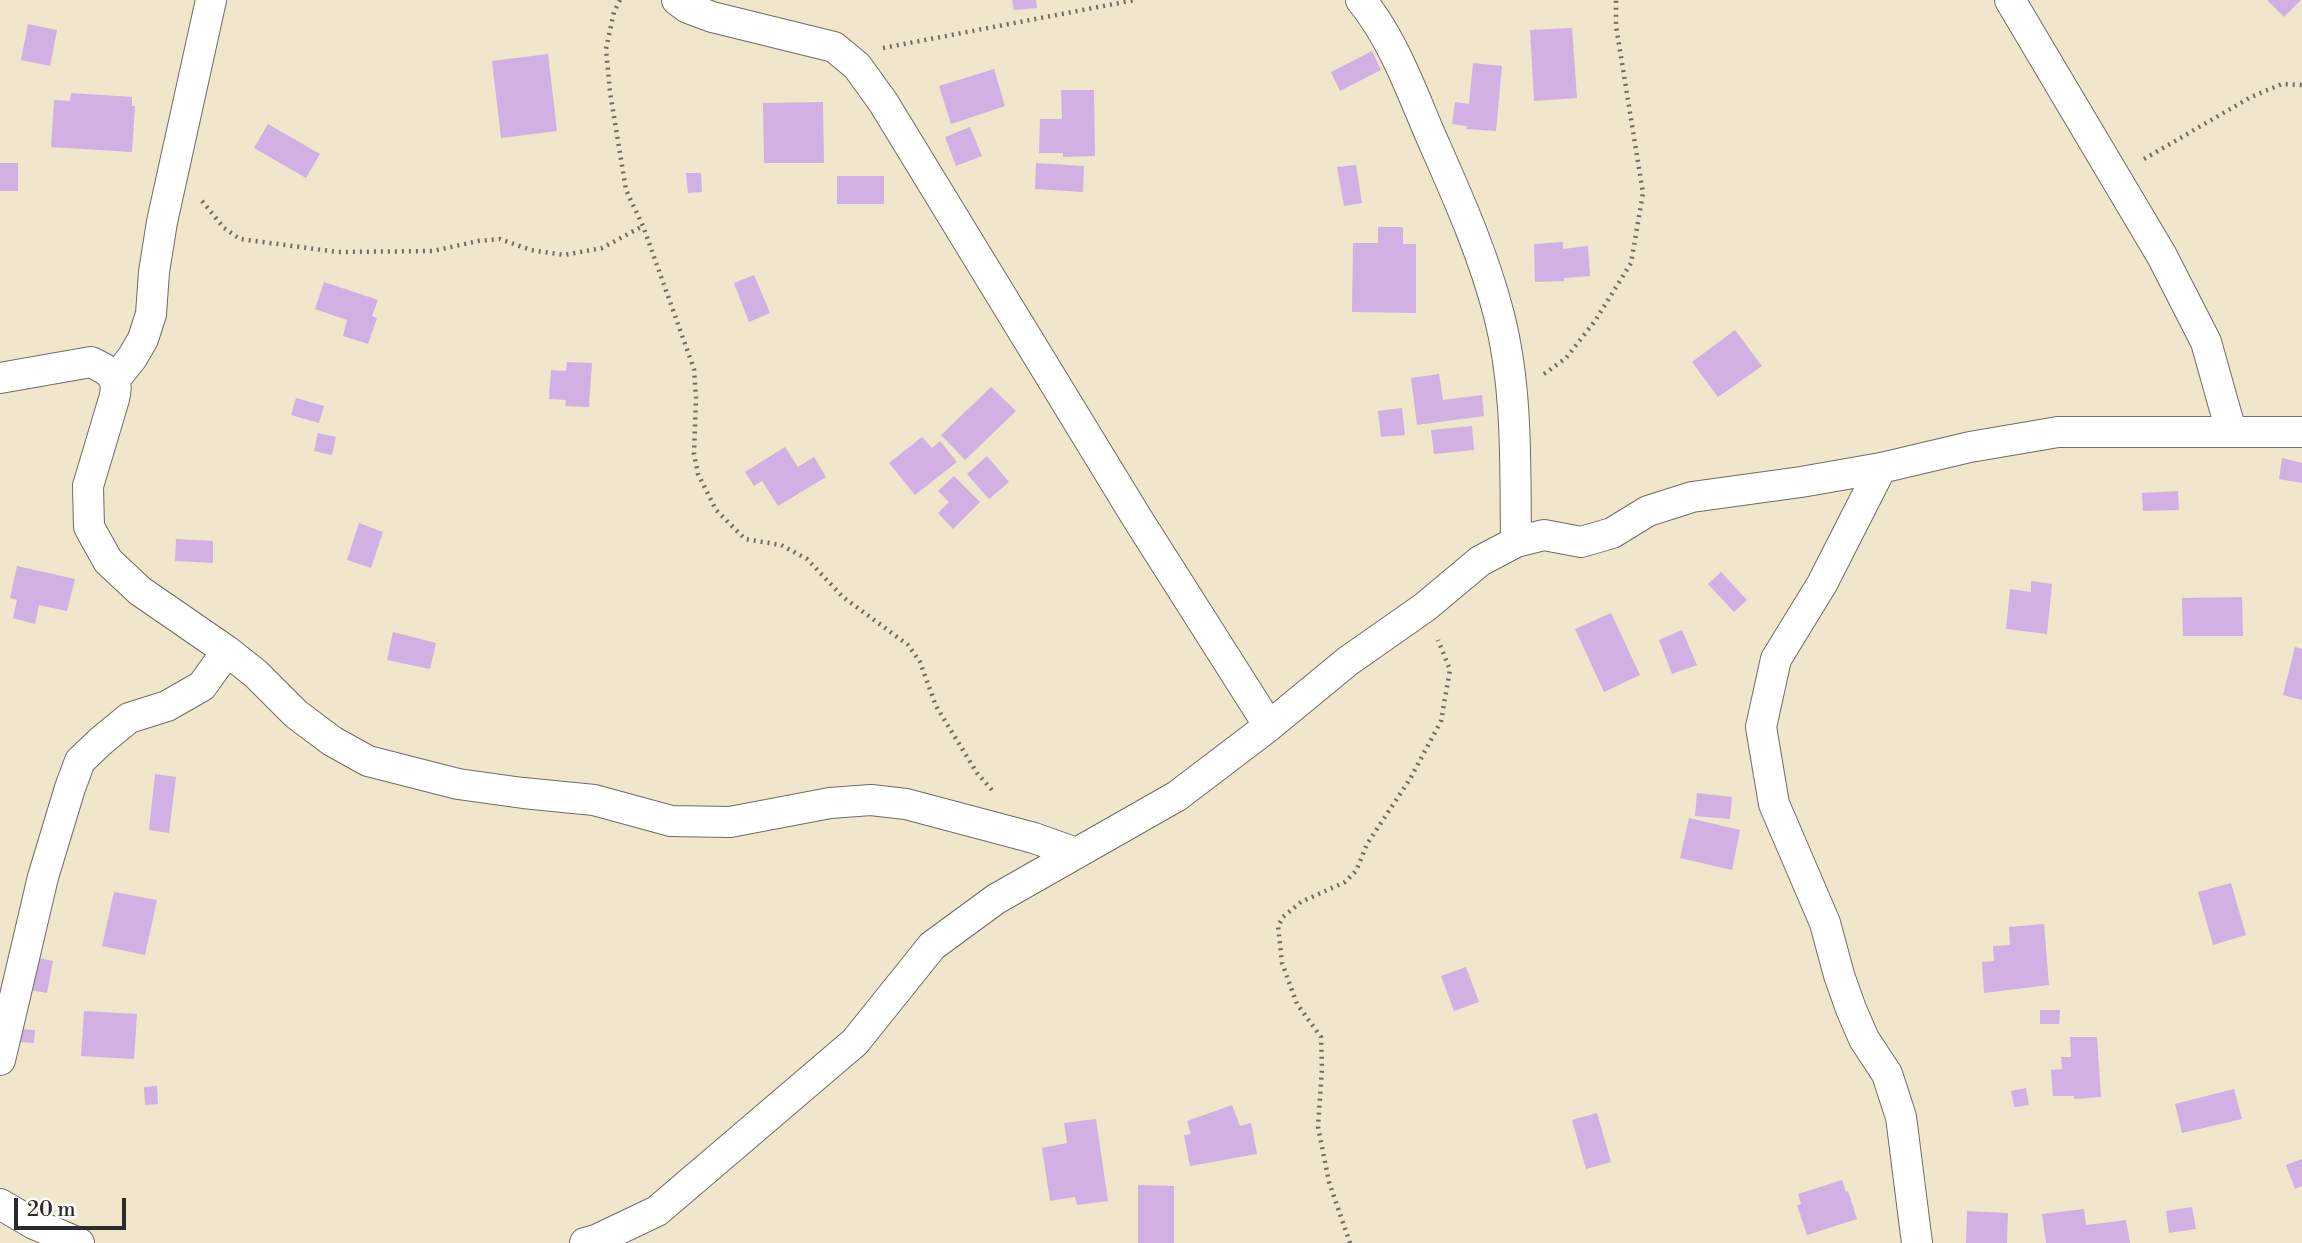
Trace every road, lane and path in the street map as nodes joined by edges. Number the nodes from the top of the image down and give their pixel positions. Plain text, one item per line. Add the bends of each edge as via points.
1 (211, 0) edge
2 (620, 0) edge
3 (677, 0) edge
4 (1135, 0) edge
5 (1361, 0) edge
6 (1616, 0) edge
7 (2010, 0) edge
8 (834, 47) junction
9 (2302, 85) edge
10 (175, 160) junction
11 (2116, 175) junction
12 (643, 226) junction
13 (0, 378) edge
14 (115, 379) junction
15 (1513, 396) junction
16 (2231, 431) junction
17 (2302, 432) edge
18 (1881, 468) junction
19 (1516, 542) junction
20 (1425, 607) junction
21 (227, 651) junction
22 (1269, 726) junction
23 (993, 792) dead end
24 (1076, 853) junction
25 (0, 1060) edge
26 (0, 1204) edge
27 (79, 1243) edge
28 (585, 1243) edge
29 (1350, 1243) edge
30 (1917, 1243) edge

1 - 10 street
2 - 12 path via 606,49 610,92 626,190
3 - 8 street via 712,17
4 - 8 path via 875,50
5 - 15 street via 1376,18 1409,84 1466,217 1499,315
6 - 15 path via 1616,26 1643,193 1631,263 1566,358
7 - 11 street
8 - 22 street via 858,66 883,102
9 - 11 path via 2282,84 2250,97
10 - 12 path via 224,228 251,241 338,252 433,251 500,239 564,255 602,247
10 - 14 street via 154,272 151,314 137,348
11 - 16 street via 2206,342
12 - 23 path via 694,369 694,454 698,474 716,510 746,539 781,545 807,559 843,597 908,645 920,662 936,706
13 - 14 street via 91,362
14 - 21 street via 117,388 88,486 89,527 108,561 140,591
15 - 19 street
16 - 17 street
16 - 18 street via 2058,432
18 - 19 street via 1692,497 1648,511 1612,533 1581,542 1544,535
18 - 30 street via 1822,584 1776,659 1761,727 1774,804 1825,923 1851,1009 1887,1074 1901,1117
19 - 20 street via 1480,561
20 - 22 street via 1348,661
20 - 29 path via 1450,670 1441,721 1367,844 1356,871 1345,882 1301,902 1278,926 1282,963 1297,1004 1321,1037 1318,1127 1329,1182
21 - 24 street via 332,741 368,761 458,784 594,800 671,821 701,823 871,800 906,804
21 - 25 street via 202,686 167,706 129,718 80,761 43,877
22 - 24 street via 1177,796
24 - 28 street via 996,899 932,947 855,1042 657,1211
26 - 27 street

